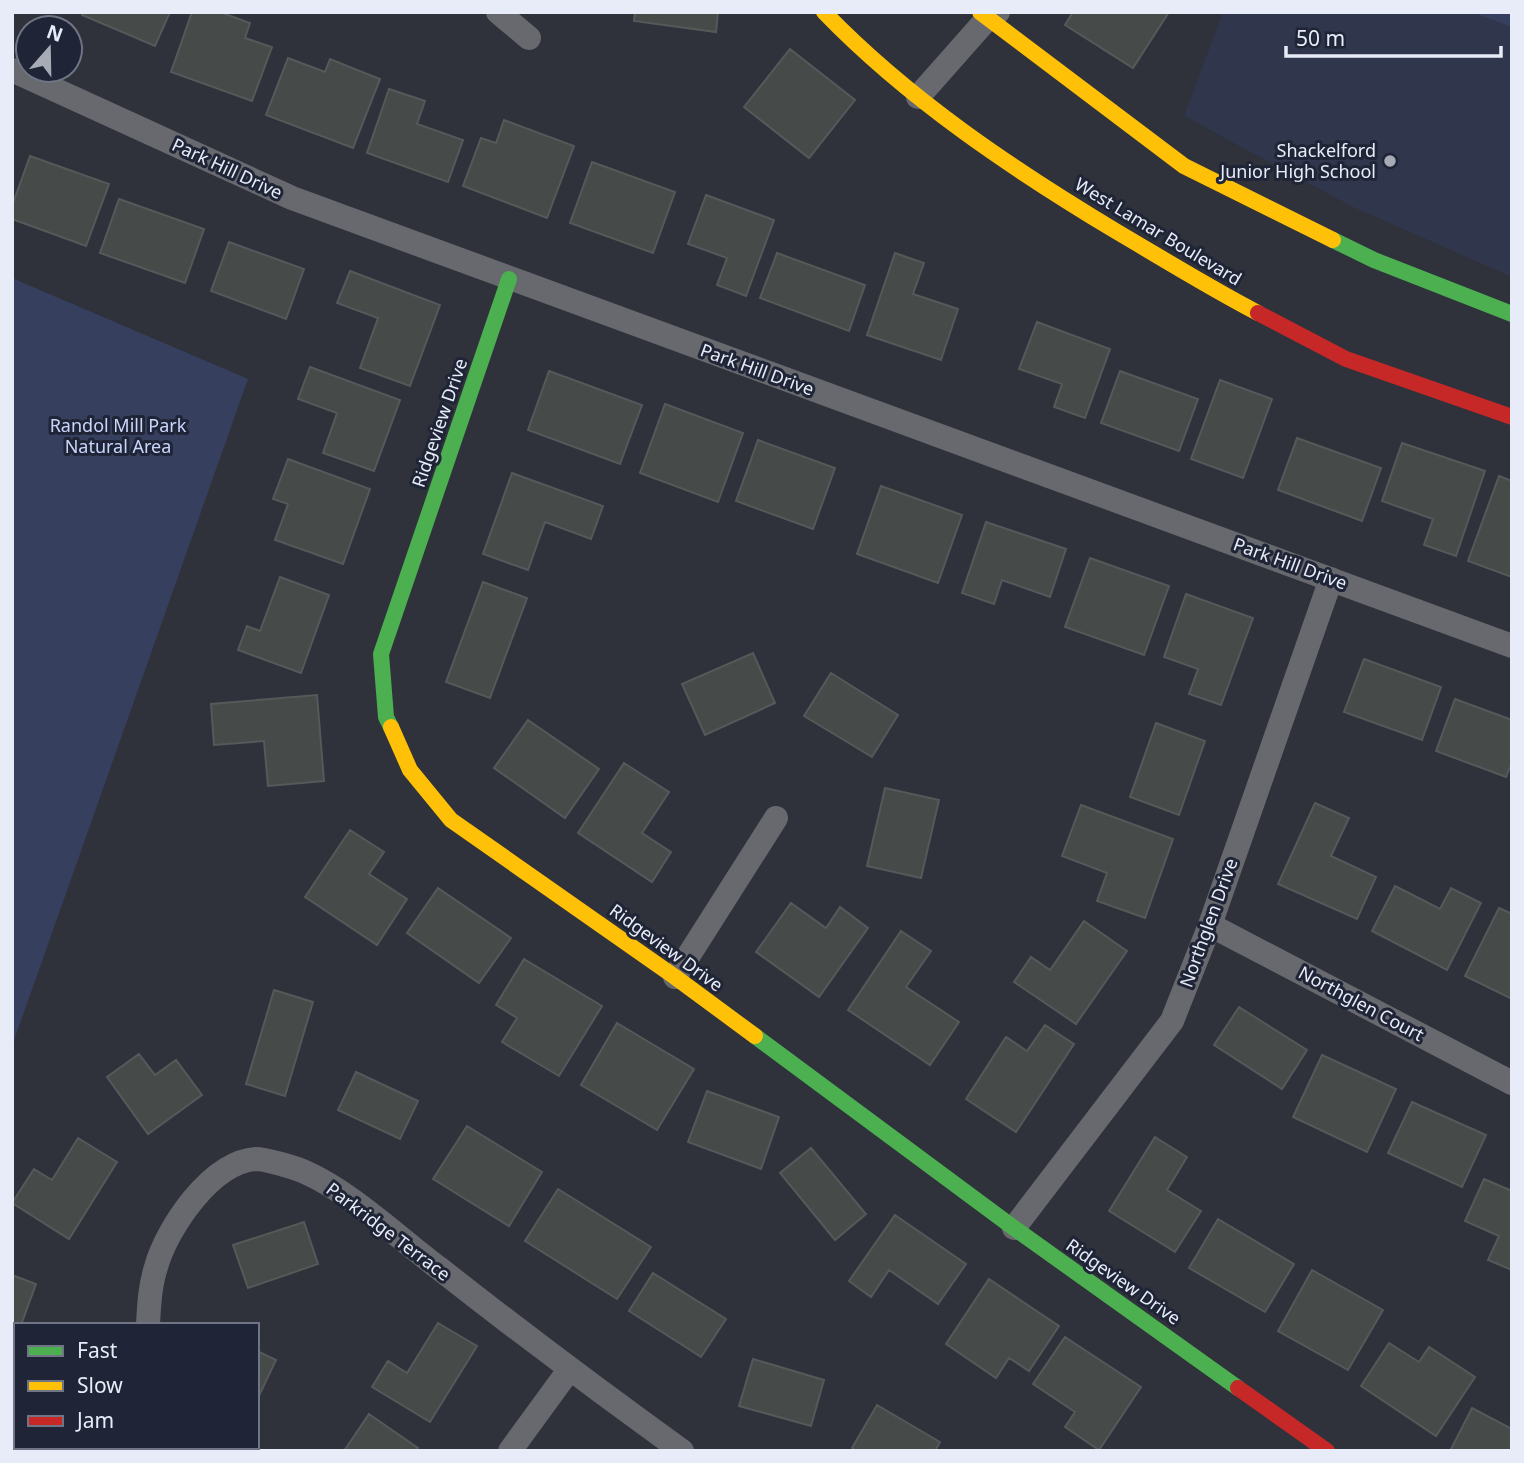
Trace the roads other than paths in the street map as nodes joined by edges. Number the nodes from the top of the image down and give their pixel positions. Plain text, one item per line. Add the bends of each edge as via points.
1 (498, 12) edge
2 (824, 12) edge
3 (989, 14) edge
4 (530, 38) dead end
5 (12, 70) edge
6 (918, 97) junction
7 (509, 279) junction
8 (1512, 314) edge
9 (1512, 417) edge
10 (1331, 579) junction
11 (1512, 646) edge
12 (776, 818) dead end
13 (1210, 925) junction
14 (674, 977) junction
15 (1512, 1083) edge
16 (1014, 1228) junction
17 (148, 1323) edge
18 (569, 1370) junction
19 (510, 1451) edge
20 (682, 1451) edge
21 (1327, 1451) edge

1 - 4 street
2 - 6 street, West Lamar Boulevard
3 - 6 street
3 - 8 street via 1184,166 1374,260
5 - 7 street, Park Hill Drive via 292,198
6 - 9 street, West Lamar Boulevard via 1043,187 1218,292 1346,359
7 - 10 street, Park Hill Drive
7 - 14 street, Ridgeview Drive via 381,654 386,717 410,770 451,820
10 - 11 street, Park Hill Drive
10 - 13 street, Northglen Drive
12 - 14 street
13 - 15 street, Northglen Court
13 - 16 street, Northglen Drive via 1172,1021
14 - 16 street, Ridgeview Drive
16 - 21 street, Ridgeview Drive
17 - 18 street, Parkridge Terrace via 156,1265 177,1220 215,1176 257,1159 306,1172 347,1197
18 - 19 street
18 - 20 street, Parkridge Terrace

